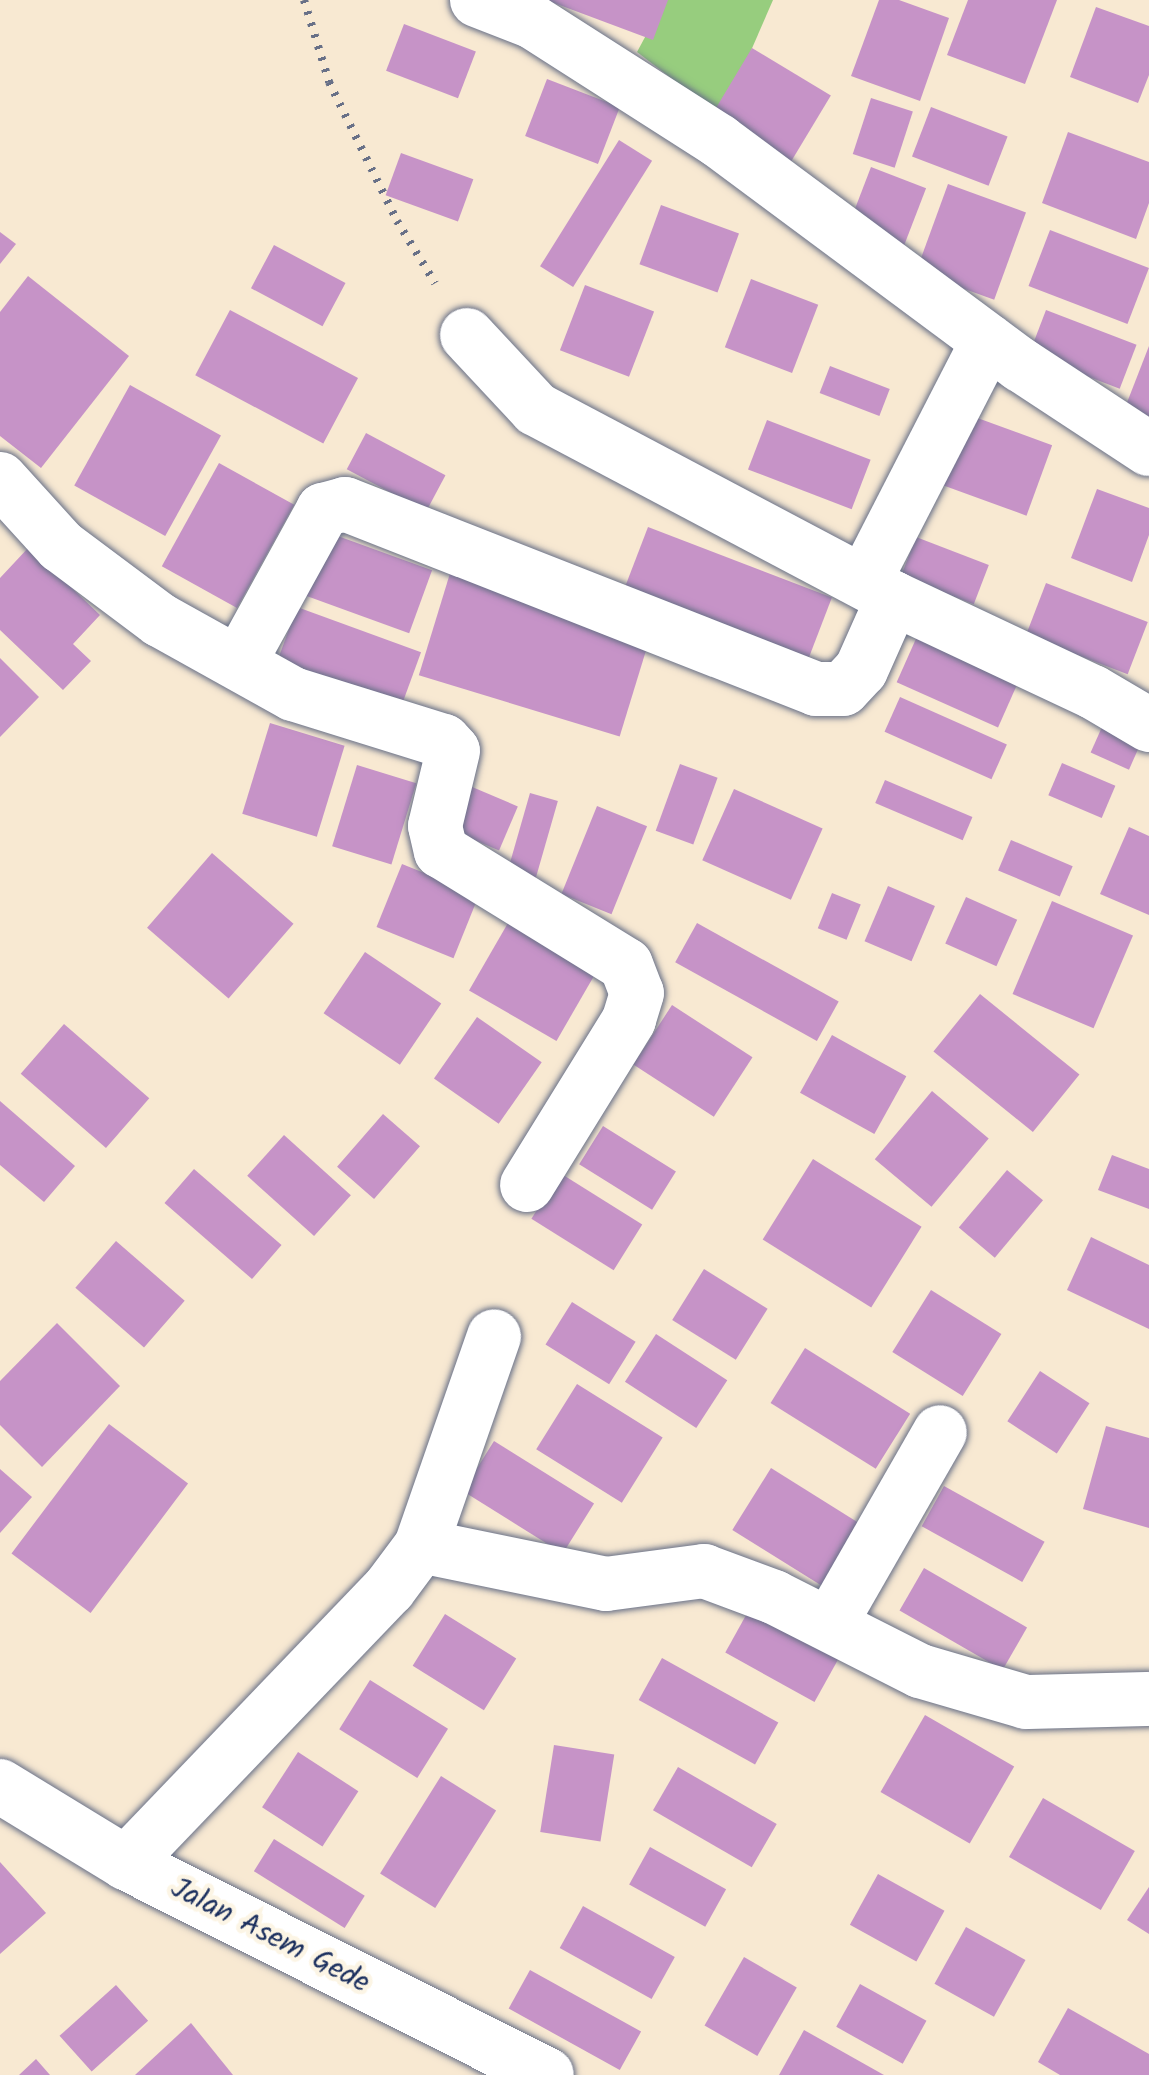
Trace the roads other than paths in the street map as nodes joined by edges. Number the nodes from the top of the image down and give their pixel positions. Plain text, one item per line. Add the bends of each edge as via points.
1 (477, 0) edge
2 (467, 335) road end
3 (988, 341) junction
4 (1149, 449) edge
5 (4, 493) edge
6 (879, 590) junction
7 (239, 663) junction
8 (1149, 724) edge
9 (526, 1185) dead end
10 (494, 1336) dead end
11 (940, 1432) dead end
12 (421, 1546) junction
13 (830, 1624) junction
14 (1149, 1699) edge
15 (0, 1786) edge
16 (126, 1863) junction
17 (547, 2075) edge

1 - 3 street via 533,22 719,141
2 - 6 street via 536,409
3 - 4 street
3 - 6 street
5 - 7 street via 160,620
6 - 7 street via 861,670 842,688 816,689 345,504 323,510
6 - 8 street
7 - 9 street via 293,694 444,741 453,752 435,826 441,851 634,976 629,1020
10 - 12 street
11 - 13 street
12 - 13 street via 606,1584 704,1571
12 - 16 street
13 - 14 street via 920,1671 1026,1702
15 - 16 street, Jalan Asem Gede
16 - 17 street, Jalan Asem Gede

